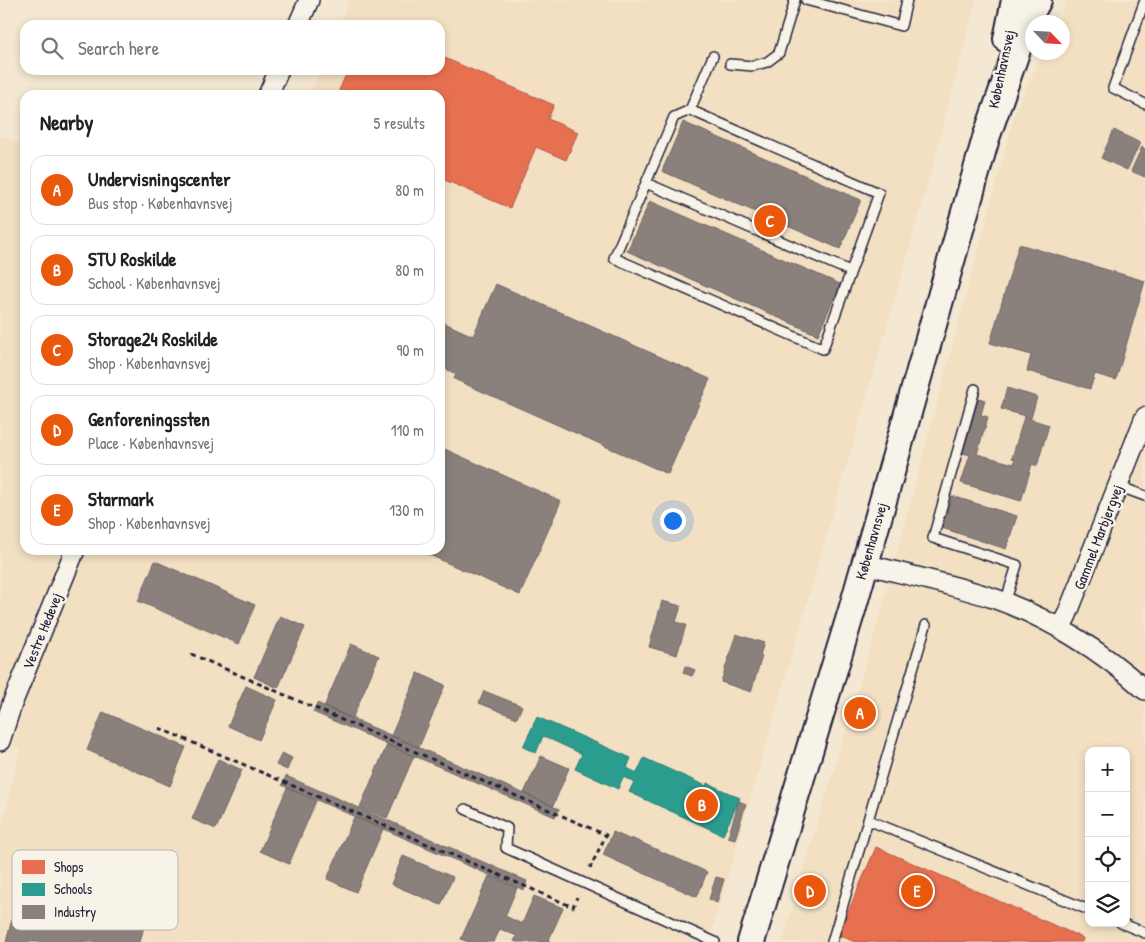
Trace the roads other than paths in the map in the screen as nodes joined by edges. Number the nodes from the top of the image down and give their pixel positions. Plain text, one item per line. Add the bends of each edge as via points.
1 (309, 0) edge
2 (795, 0) edge
3 (806, 0) edge
4 (907, 0) edge
5 (1015, 0) edge
6 (1038, 0) edge
7 (1145, 0) edge
8 (300, 20) edge
9 (713, 56) dead end
10 (730, 64) dead end
11 (277, 75) edge
12 (270, 90) edge
13 (1145, 104) edge
14 (690, 110) junction
15 (986, 138) junction
16 (646, 183) junction
17 (850, 272) junction
18 (974, 388) dead end
19 (1145, 417) edge
20 (1118, 486) junction
21 (1145, 496) edge
22 (73, 555) edge
23 (864, 564) junction
24 (1005, 603) junction
25 (926, 624) dead end
26 (1060, 629) junction
27 (1145, 690) edge
28 (0, 741) edge
29 (464, 809) dead end
30 (868, 820) junction
31 (1085, 908) edge
32 (1130, 927) edge
33 (1145, 933) edge
34 (715, 942) edge
35 (751, 942) edge
36 (832, 942) edge

1 - 8 street
2 - 10 lane via 779,53 767,62 753,66
3 - 4 lane via 901,26
5 - 15 main road, Københavnsvej
6 - 15 main road, Københavnsvej via 1028,18
7 - 13 lane via 1113,88
9 - 14 lane
11 - 12 street
14 - 16 lane via 674,117
14 - 17 lane via 879,193
15 - 23 main road, Københavnsvej
16 - 17 lane
16 - 17 lane via 614,258 822,349
18 - 24 lane via 933,538 1017,565
19 - 20 street, Gammel Marbjergvej
20 - 21 lane
20 - 26 street, Gammel Marbjergvej
22 - 28 street, Vestre Hedevej
23 - 24 street via 966,589
23 - 35 main road, Københavnsvej
24 - 26 street
25 - 30 lane
26 - 27 street
29 - 34 lane via 507,828 506,848
30 - 31 lane
30 - 36 lane
32 - 33 lane

